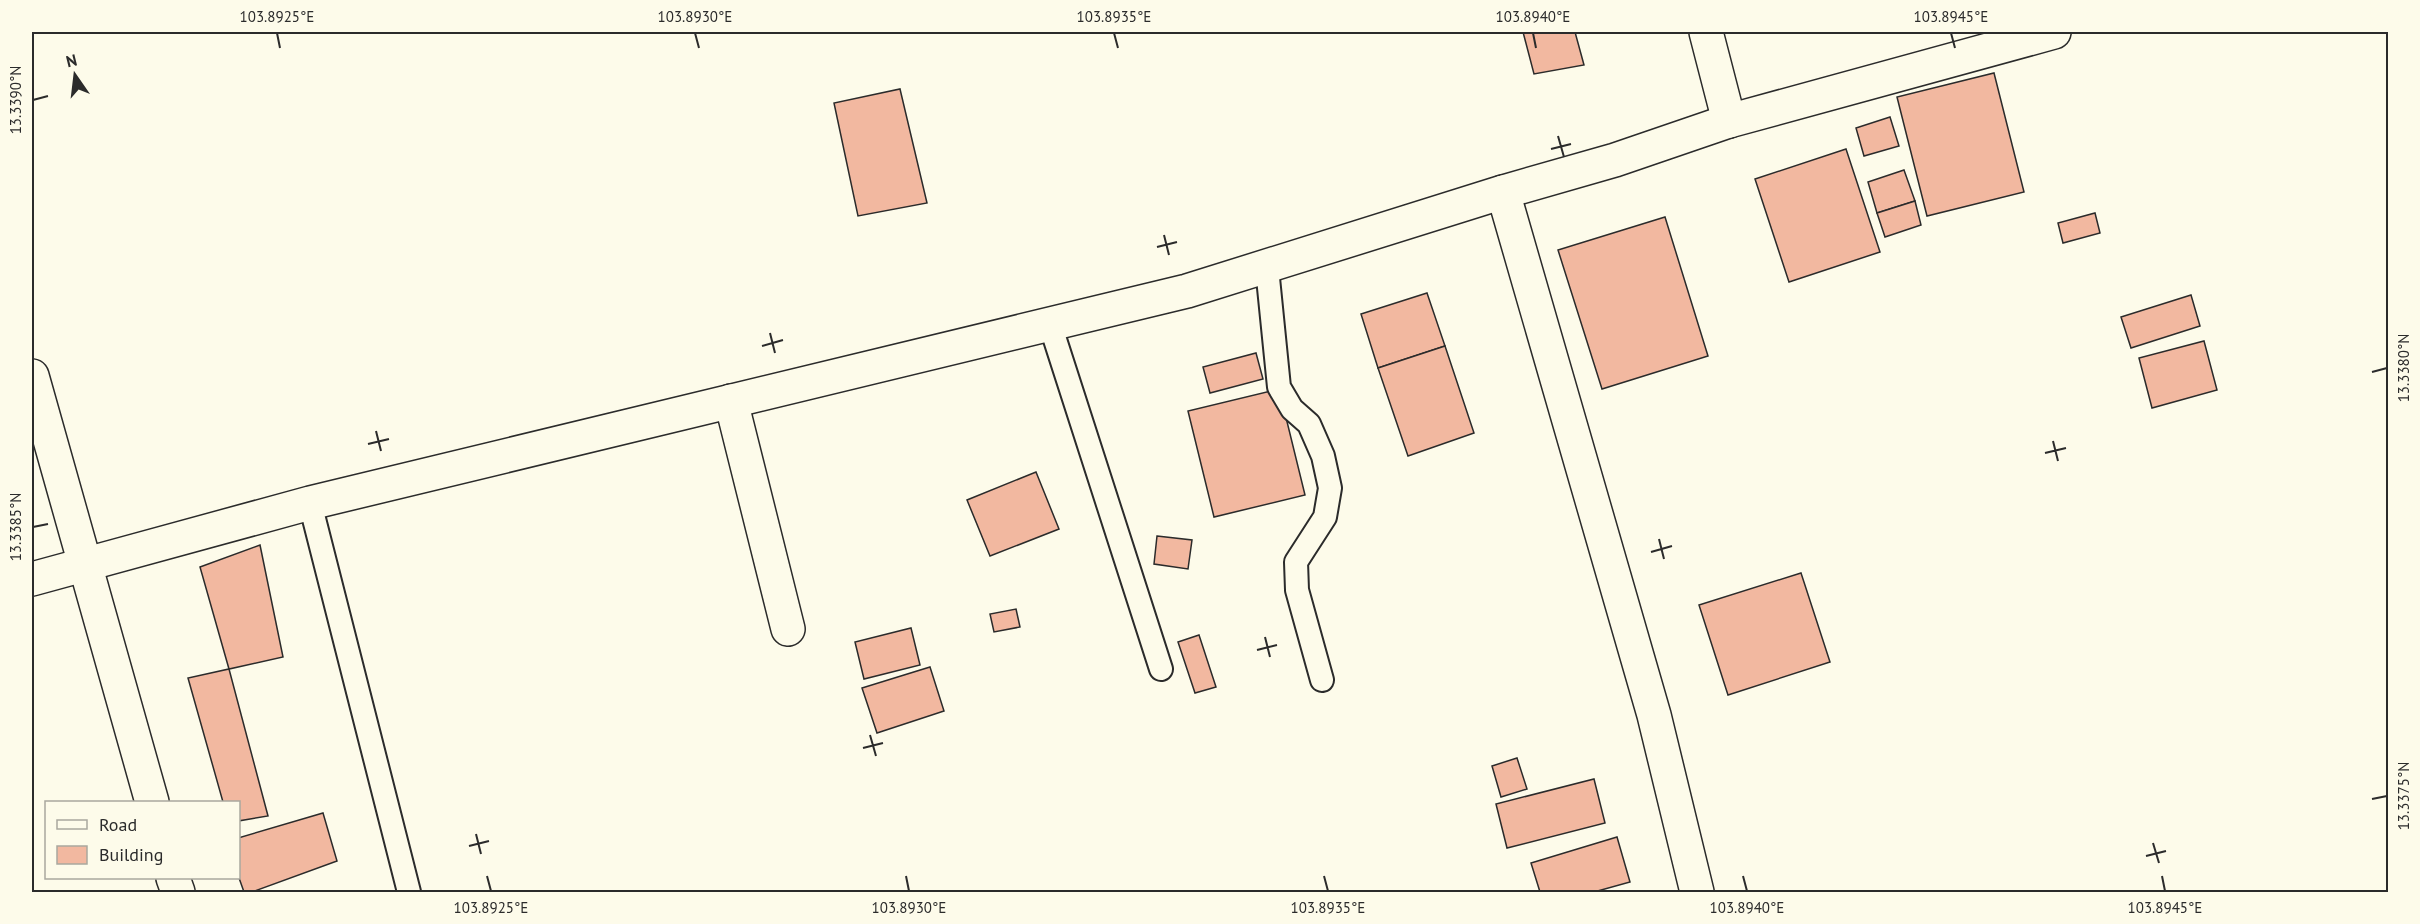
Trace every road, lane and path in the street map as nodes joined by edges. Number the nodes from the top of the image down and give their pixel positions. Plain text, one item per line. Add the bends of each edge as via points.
1 (1706, 32) edge
2 (2054, 32) edge
3 (1729, 121) junction
4 (1503, 192) junction
5 (1267, 268) junction
6 (1050, 324) junction
7 (32, 376) edge
8 (731, 401) junction
9 (310, 503) junction
10 (85, 565) junction
11 (32, 579) edge
12 (788, 629) dead end
13 (1161, 669) dead end
14 (1322, 680) dead end
15 (152, 801) edge
16 (409, 892) edge
17 (1697, 892) edge

1 - 3 street
2 - 3 street
3 - 4 street via 1615,160
4 - 5 street
4 - 17 street via 1654,715
5 - 6 street
5 - 14 lane via 1279,387 1292,409 1309,424 1323,456 1330,488 1325,517 1296,562 1297,590
6 - 8 street
6 - 13 lane
7 - 10 street
8 - 9 street
8 - 12 street
9 - 10 street
9 - 16 lane
10 - 11 street
10 - 15 street

